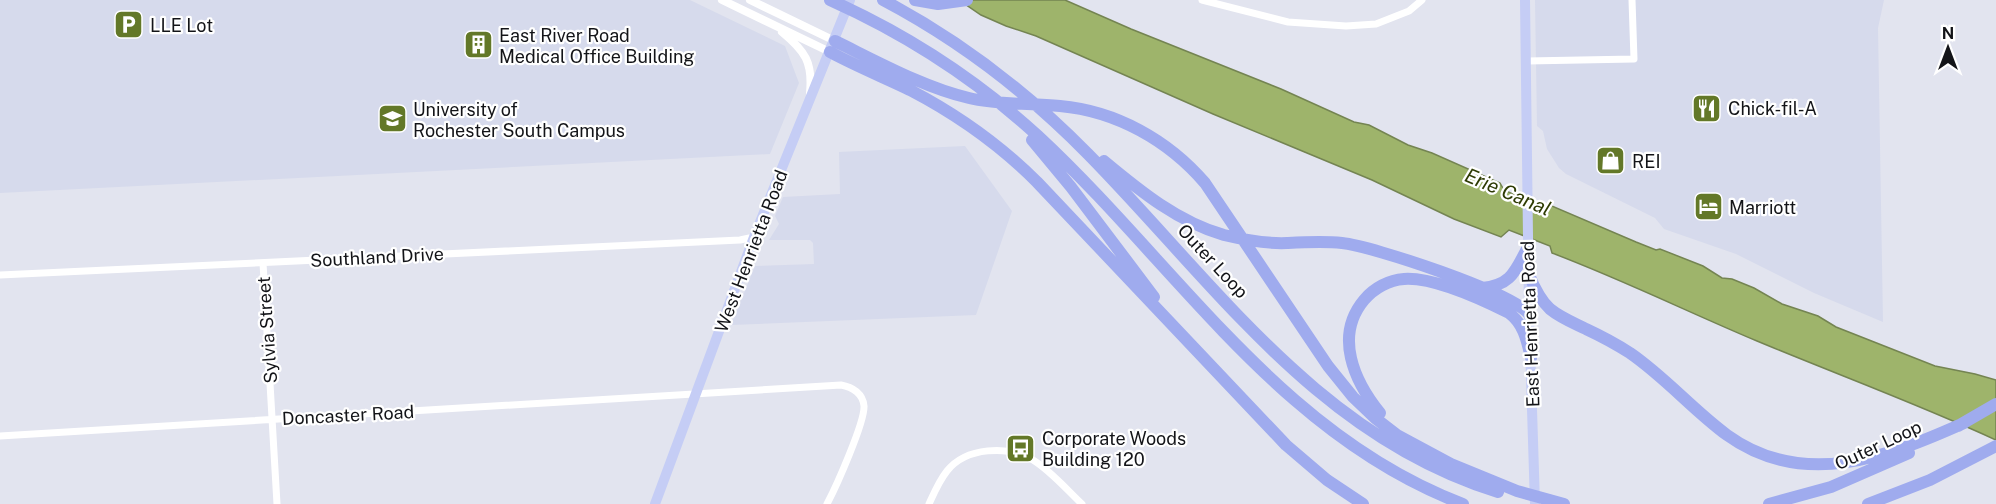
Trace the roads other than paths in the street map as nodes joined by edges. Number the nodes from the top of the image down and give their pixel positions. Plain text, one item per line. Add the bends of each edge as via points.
1 (722, 0) edge
2 (750, 0) edge
3 (830, 0) edge
4 (850, 0) edge
5 (882, 0) edge
6 (967, 0) edge
7 (1202, 0) edge
8 (1422, 0) edge
9 (1525, 0) edge
10 (1632, 0) edge
11 (918, 1) edge
12 (765, 20) junction
13 (834, 42) junction
14 (1527, 61) junction
15 (808, 104) junction
16 (1007, 109) junction
17 (1050, 117) junction
18 (754, 237) junction
19 (1528, 247) junction
20 (263, 263) junction
21 (0, 275) edge
22 (1529, 275) junction
23 (1481, 288) junction
24 (1529, 314) junction
25 (1531, 358) junction
26 (1204, 359) junction
27 (697, 395) junction
28 (1996, 404) edge
29 (272, 419) junction
30 (0, 436) edge
31 (1920, 444) junction
32 (1996, 446) edge
33 (1435, 456) junction
34 (1965, 463) junction
35 (277, 504) edge
36 (656, 504) edge
37 (827, 504) edge
38 (928, 504) edge
39 (1082, 504) edge
40 (1363, 504) edge
41 (1463, 504) edge
42 (1536, 504) edge
43 (1542, 504) edge
44 (1564, 504) edge
45 (1769, 504) edge
46 (1868, 504) edge
47 (1885, 504) edge

1 - 12 street
2 - 13 street
3 - 16 highway via 932,54
4 - 13 main road, West Henrietta Road
5 - 17 highway, Outer Loop via 966,50
6 - 11 highway via 943,4
7 - 8 street via 1288,22 1346,26 1376,24 1409,11
9 - 14 main road, East Henrietta Road
10 - 14 street via 1634,59
12 - 13 street
12 - 15 street via 792,40 807,58 811,76
13 - 15 main road, West Henrietta Road
13 - 26 highway via 999,146
13 - 33 highway via 946,92 987,101 1085,110 1123,122 1171,150 1205,183 1353,397 1397,435
14 - 19 main road, East Henrietta Road
15 - 18 main road, West Henrietta Road
16 - 26 highway
16 - 41 highway via 1075,172 1239,348 1297,404 1379,463
17 - 23 highway via 1141,191 1197,225 1262,242 1359,245
17 - 43 highway, Outer Loop via 1266,344 1330,402 1384,440 1431,466 1486,488
18 - 20 street, Southland Drive
18 - 27 main road, West Henrietta Road
19 - 22 main road, East Henrietta Road
19 - 23 highway via 1506,282
20 - 21 street, Southland Drive
20 - 29 street, Sylvia Street
22 - 24 main road, East Henrietta Road
22 - 31 highway via 1550,309 1627,352 1723,432 1758,453 1790,462 1823,465
23 - 24 highway via 1519,305
24 - 25 main road, East Henrietta Road
25 - 33 highway via 1523,330 1513,316 1452,290 1404,279 1369,294 1354,316 1349,336 1359,385 1388,422
25 - 42 main road, East Henrietta Road
26 - 40 highway via 1296,454
27 - 29 street, Doncaster Road
27 - 36 main road, West Henrietta Road
27 - 37 street, Doncaster Road via 836,385 857,391 863,400 862,418
28 - 31 highway
29 - 30 street, Doncaster Road
29 - 35 street, Sylvia Street
31 - 45 highway, Outer Loop via 1843,482
32 - 34 highway
33 - 44 highway via 1499,485
34 - 46 highway
34 - 47 highway
38 - 39 street via 953,465 982,452 1004,451 1034,460

